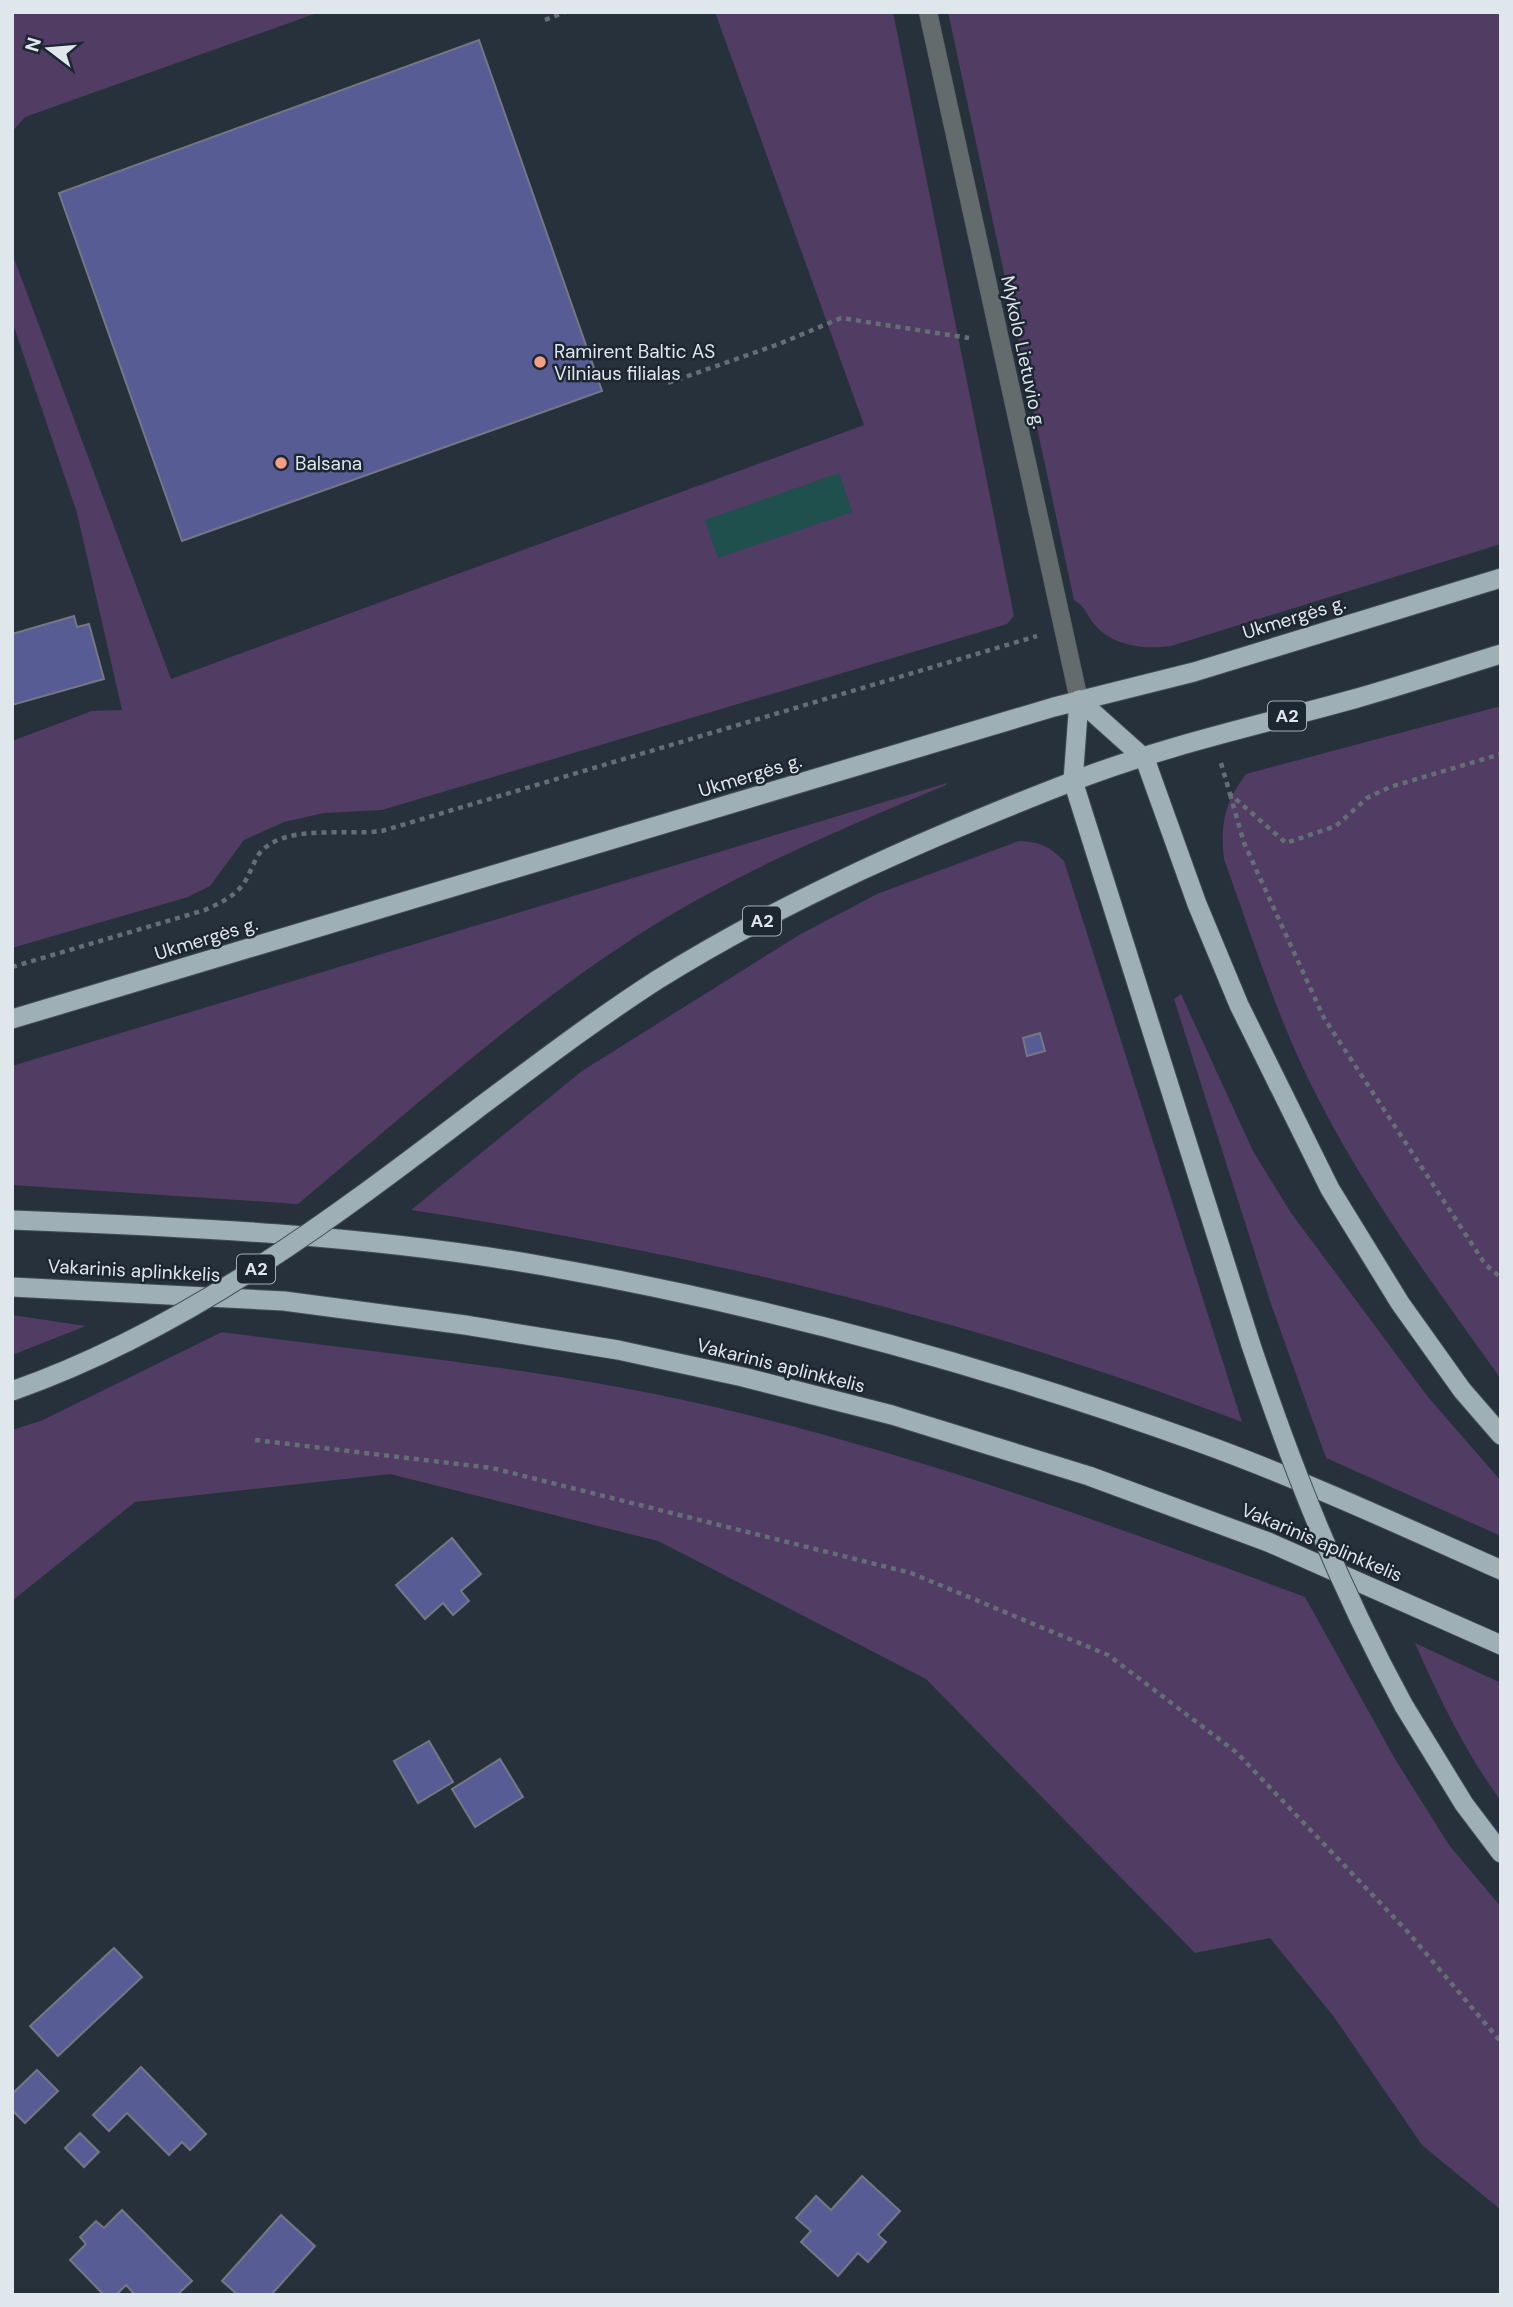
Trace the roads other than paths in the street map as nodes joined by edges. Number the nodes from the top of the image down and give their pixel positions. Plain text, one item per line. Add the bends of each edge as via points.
1 (928, 12) edge
2 (1501, 578) edge
3 (1501, 654) edge
4 (1079, 700) junction
5 (1145, 759) junction
6 (1073, 781) junction
7 (12, 1019) edge
8 (12, 1220) edge
9 (12, 1287) edge
10 (12, 1391) edge
11 (1501, 1435) edge
12 (1501, 1570) edge
13 (1501, 1645) edge
14 (1501, 1853) edge

1 - 4 street, Mykolo Lietuvio g.
2 - 4 highway, Ukmergės g. via 1194,672
3 - 5 highway, A2
4 - 5 highway
4 - 6 highway
4 - 7 highway, Ukmergės g.
5 - 6 highway, A2
5 - 11 highway via 1239,1005 1329,1189 1400,1303 1462,1390
6 - 10 highway, A2, bridge via 857,872 756,924 657,981 562,1045 334,1217 223,1291 119,1346
6 - 14 highway, bridge via 1251,1345 1325,1549 1404,1706 1464,1804
8 - 12 highway via 185,1227 393,1246 541,1265 707,1298 1051,1391 1363,1508
9 - 13 highway, Vakarinis aplinkkelis via 284,1301 618,1350 743,1377 892,1415 1089,1476 1268,1542

